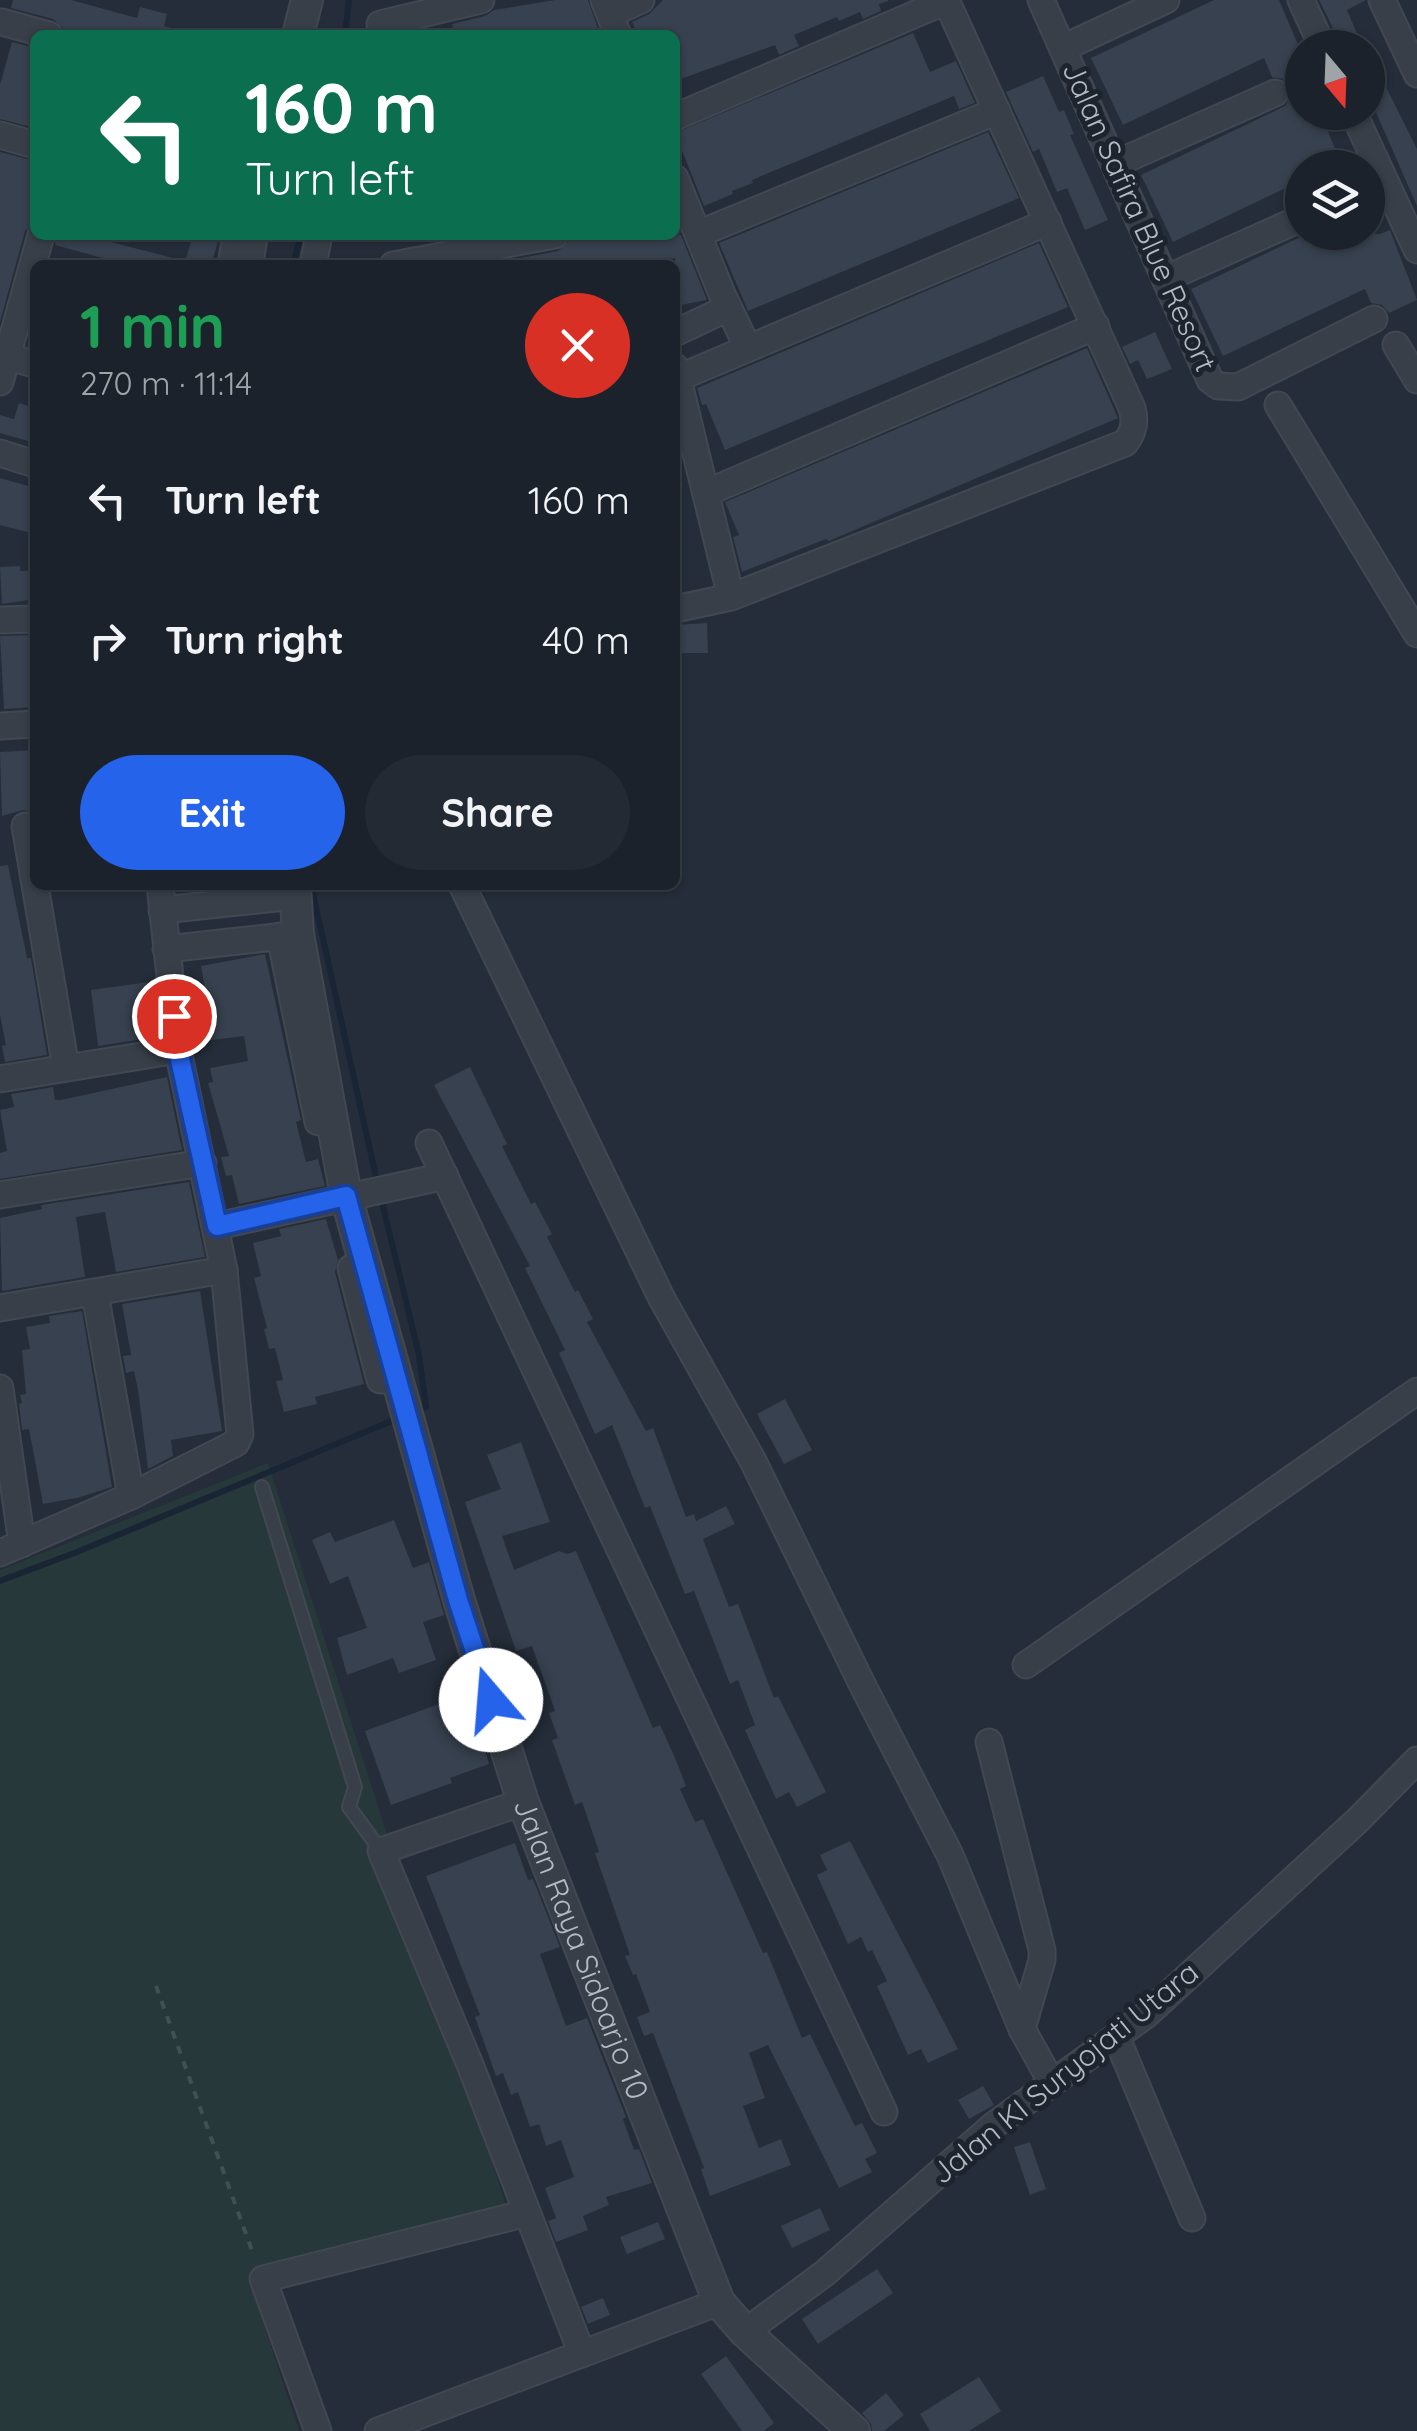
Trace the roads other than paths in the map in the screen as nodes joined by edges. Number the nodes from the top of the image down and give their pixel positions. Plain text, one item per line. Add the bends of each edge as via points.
1 (307, 0) edge
2 (481, 0) edge
3 (641, 0) edge
4 (946, 0) edge
5 (1041, 0) edge
6 (1166, 0) edge
7 (1301, 0) edge
8 (1382, 0) edge
9 (610, 16) edge
10 (3, 17) edge
11 (380, 24) dead end
12 (36, 30) edge
13 (299, 30) edge
14 (1315, 30) edge
15 (1063, 48) junction
16 (1417, 74) edge
17 (1276, 93) dead end
18 (997, 110) junction
19 (680, 116) edge
20 (1361, 130) edge
21 (0, 135) edge
22 (30, 143) edge
23 (1115, 164) junction
24 (687, 219) edge
25 (1048, 222) junction
26 (1285, 226) edge
27 (528, 240) edge
28 (1417, 250) edge
29 (420, 260) edge
30 (1167, 278) junction
31 (30, 291) edge
32 (728, 308) junction
33 (1374, 319) dead end
34 (1096, 326) junction
35 (680, 331) edge
36 (1396, 345) dead end
37 (748, 348) junction
38 (30, 365) edge
39 (4, 370) edge
40 (680, 371) edge
41 (1417, 380) edge
42 (680, 388) edge
43 (1278, 405) dead end
44 (0, 453) edge
45 (30, 462) edge
46 (706, 493) junction
47 (731, 597) junction
48 (680, 608) edge
49 (30, 619) edge
50 (0, 620) edge
51 (1417, 634) edge
52 (30, 724) edge
53 (0, 726) edge
54 (20, 827) edge
55 (30, 879) edge
56 (32, 890) edge
57 (464, 890) edge
58 (283, 892) edge
59 (161, 898) edge
60 (290, 935) junction
61 (166, 949) junction
62 (178, 1050) junction
63 (66, 1068) junction
64 (0, 1078) edge
65 (429, 1143) dead end
66 (203, 1164) junction
67 (445, 1176) junction
68 (0, 1195) edge
69 (347, 1196) junction
70 (217, 1226) junction
71 (224, 1270) junction
72 (94, 1293) junction
73 (0, 1308) edge
74 (0, 1388) edge
75 (1417, 1390) edge
76 (262, 1486) dead end
77 (131, 1496) junction
78 (11, 1549) edge
79 (1026, 1665) dead end
80 (989, 1742) dead end
81 (1417, 1760) edge
82 (523, 1802) junction
83 (382, 1852) junction
84 (1022, 2028) junction
85 (1116, 2036) junction
86 (1052, 2083) junction
87 (884, 2112) dead end
88 (527, 2213) junction
89 (1192, 2218) dead end
90 (719, 2302) junction
91 (745, 2332) junction
92 (582, 2354) junction
93 (393, 2428) edge
94 (318, 2431) edge
95 (854, 2431) edge

1 - 13 street
2 - 11 street
3 - 9 street
4 - 18 street
4 - 19 street
5 - 15 street, Jalan Safira Blue Resort
6 - 15 street
7 - 14 street
8 - 16 street
10 - 12 street
15 - 23 street, Jalan Safira Blue Resort
17 - 23 street
18 - 24 street
18 - 25 street
20 - 28 street
21 - 22 street
23 - 30 street, Jalan Safira Blue Resort
24 - 32 street
25 - 34 street
25 - 37 street
26 - 30 street
27 - 29 street
30 - 33 street, Jalan Safira Blue Resort via 1210,380 1228,388
31 - 39 street
32 - 35 street
32 - 37 street
34 - 46 street
34 - 47 street via 1134,416 1125,443
36 - 41 street
37 - 40 street
38 - 39 street
42 - 46 street
43 - 51 street
44 - 45 street
46 - 47 street
47 - 48 street
49 - 50 street
52 - 53 street
54 - 55 street
56 - 63 street
57 - 84 street via 661,1297 754,1461 950,1855
58 - 59 street
58 - 60 street, Jalan Raya Sidoarjo 10
59 - 61 street
60 - 61 street
60 - 69 street, Jalan Raya Sidoarjo 10
61 - 62 street
62 - 63 street
62 - 66 street
63 - 64 street
65 - 67 street
66 - 68 street
66 - 70 street
67 - 69 street
67 - 87 street
69 - 70 street
69 - 82 street, Jalan Raya Sidoarjo 10 via 458,1600
70 - 71 street
71 - 72 street
71 - 77 street via 239,1439
72 - 73 street
72 - 77 street
74 - 78 street
75 - 79 street
76 - 83 lane via 355,1787 350,1810
77 - 78 street
80 - 84 street via 1042,1950
81 - 85 street, Jalan KI Suryojati Utara
82 - 83 street
82 - 90 street, Jalan Raya Sidoarjo 10
83 - 88 street
84 - 86 street
85 - 86 street, Jalan KI Suryojati Utara
85 - 89 street
86 - 91 street, Jalan KI Suryojati Utara
88 - 92 street
88 - 94 street via 262,2280
90 - 91 street, Jalan Raya Sidoarjo 10
90 - 92 street
91 - 95 street, Jalan Raya Sidoarjo 10
92 - 93 street

